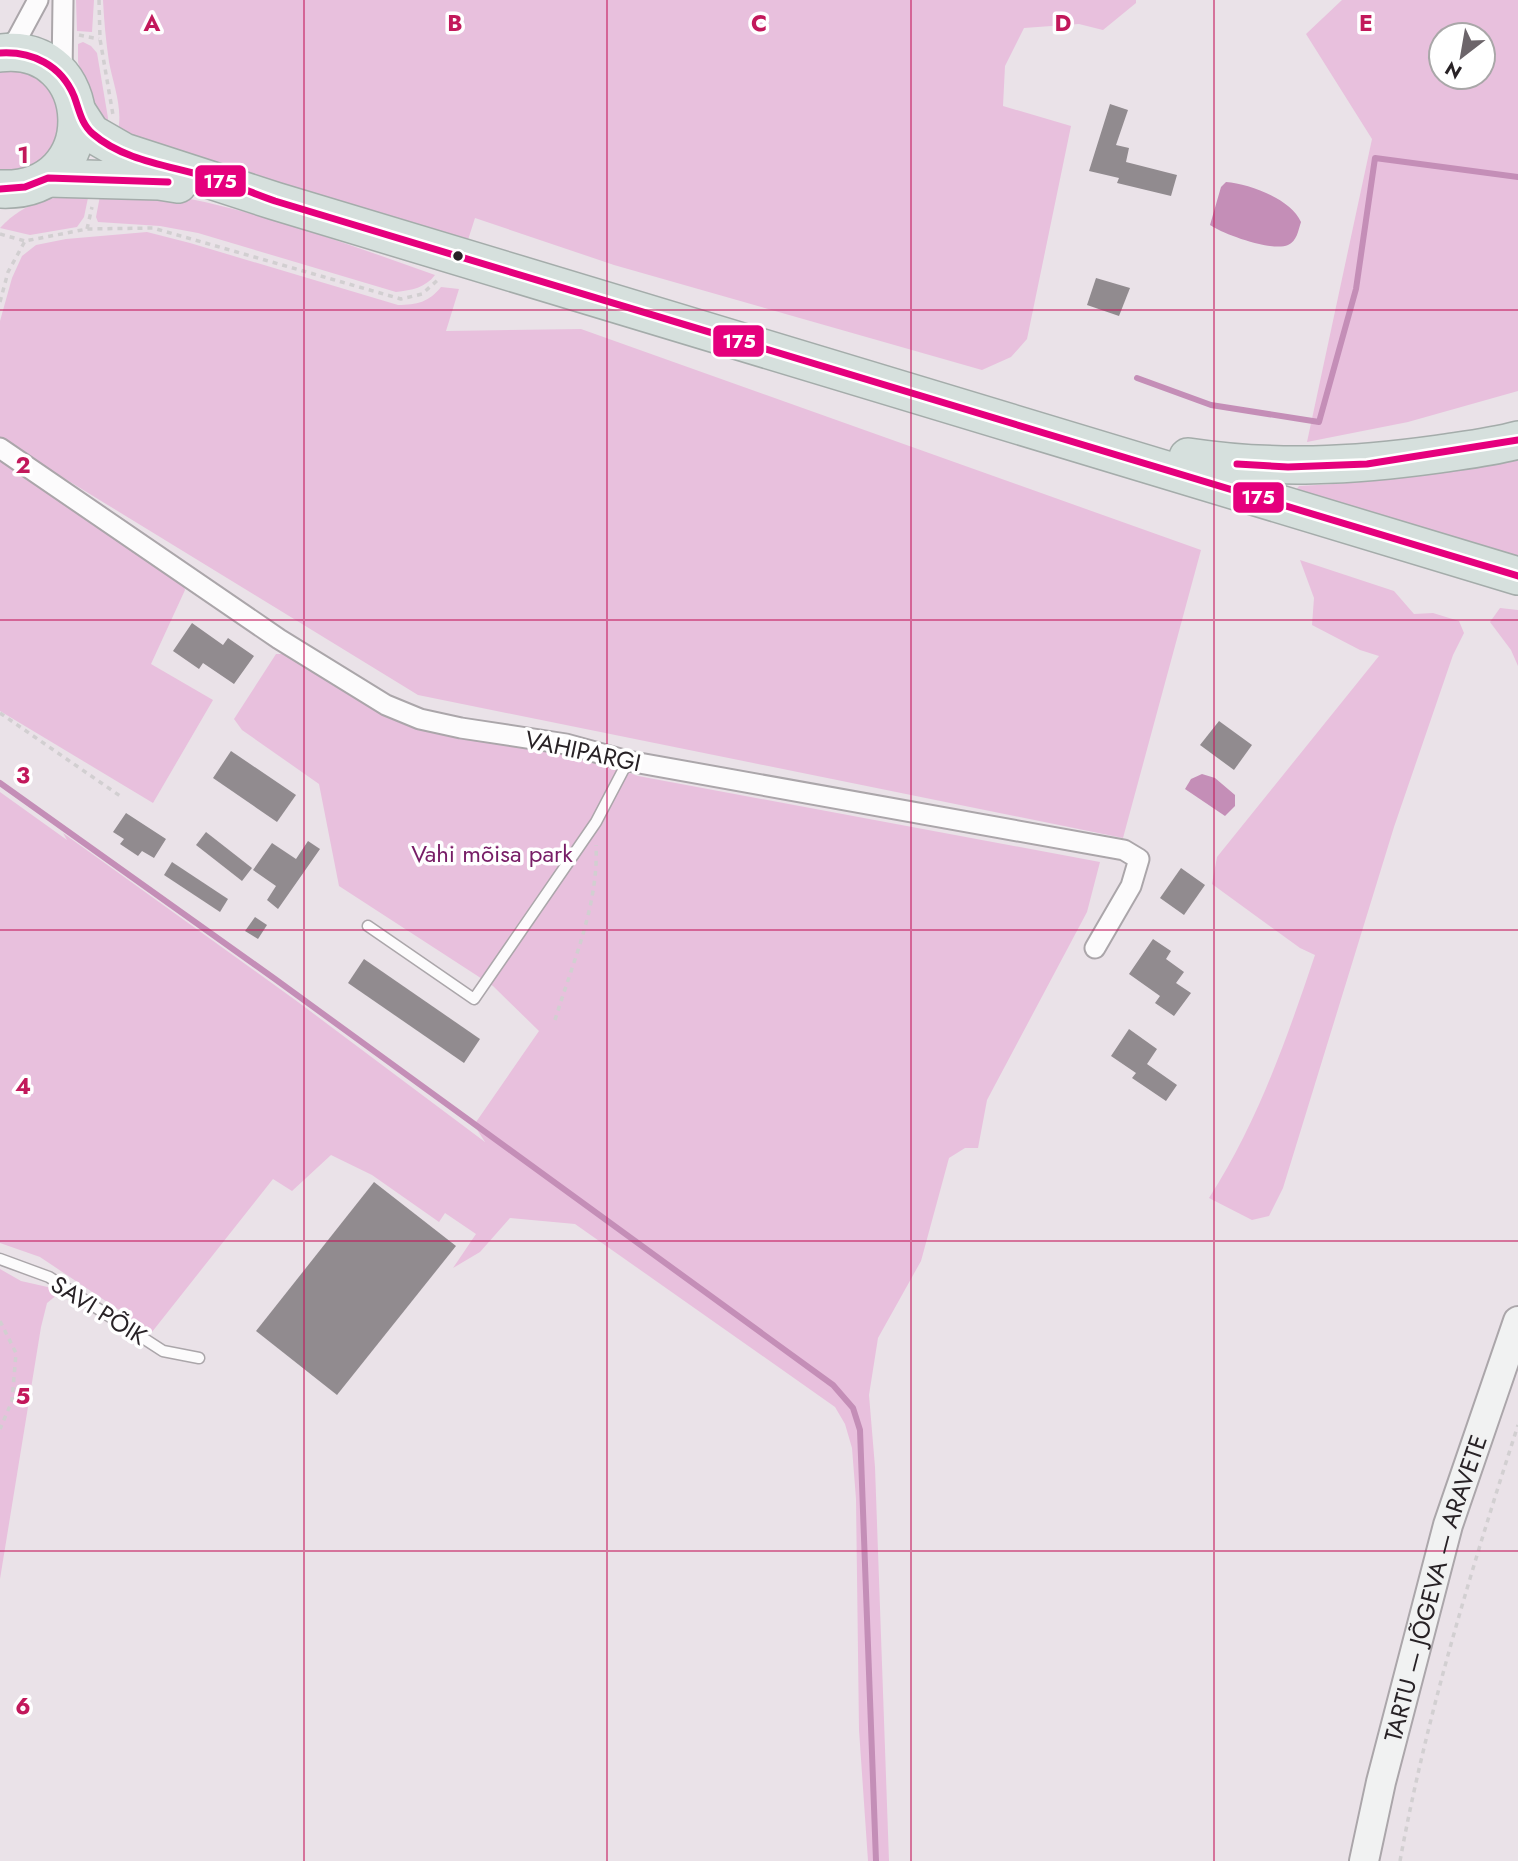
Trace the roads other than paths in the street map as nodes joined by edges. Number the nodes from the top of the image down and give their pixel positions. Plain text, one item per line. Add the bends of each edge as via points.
1 (38, 0) edge
2 (63, 0) edge
3 (2, 52) edge
4 (62, 76) junction
5 (78, 113) junction
6 (16, 191) edge
7 (275, 201) junction
8 (1036, 429) junction
9 (1518, 440) edge
10 (0, 448) edge
11 (1518, 576) edge
12 (628, 761) junction
13 (368, 926) dead end
14 (1095, 948) dead end
15 (0, 1259) edge
16 (1518, 1321) edge
17 (199, 1359) dead end
18 (1364, 1861) edge

1 - 3 street via 17,39
2 - 4 street
3 - 4 highway via 25,53
4 - 5 highway
5 - 6 highway via 78,132 62,165
5 - 7 highway via 91,133 124,152
6 - 7 highway via 159,181
7 - 8 highway
8 - 9 highway via 1172,455 1288,467 1367,464
8 - 11 highway
10 - 12 street, VAHIPARGI via 279,639 386,705 420,719 566,744
12 - 13 lane via 596,822 474,999
12 - 14 street, VAHIPARGI via 1124,850 1139,859 1131,886
15 - 17 lane, SAVI PÕIK via 49,1278 163,1351
16 - 18 main road, TARTU — JÕGEVA — ARAVETE via 1448,1525

